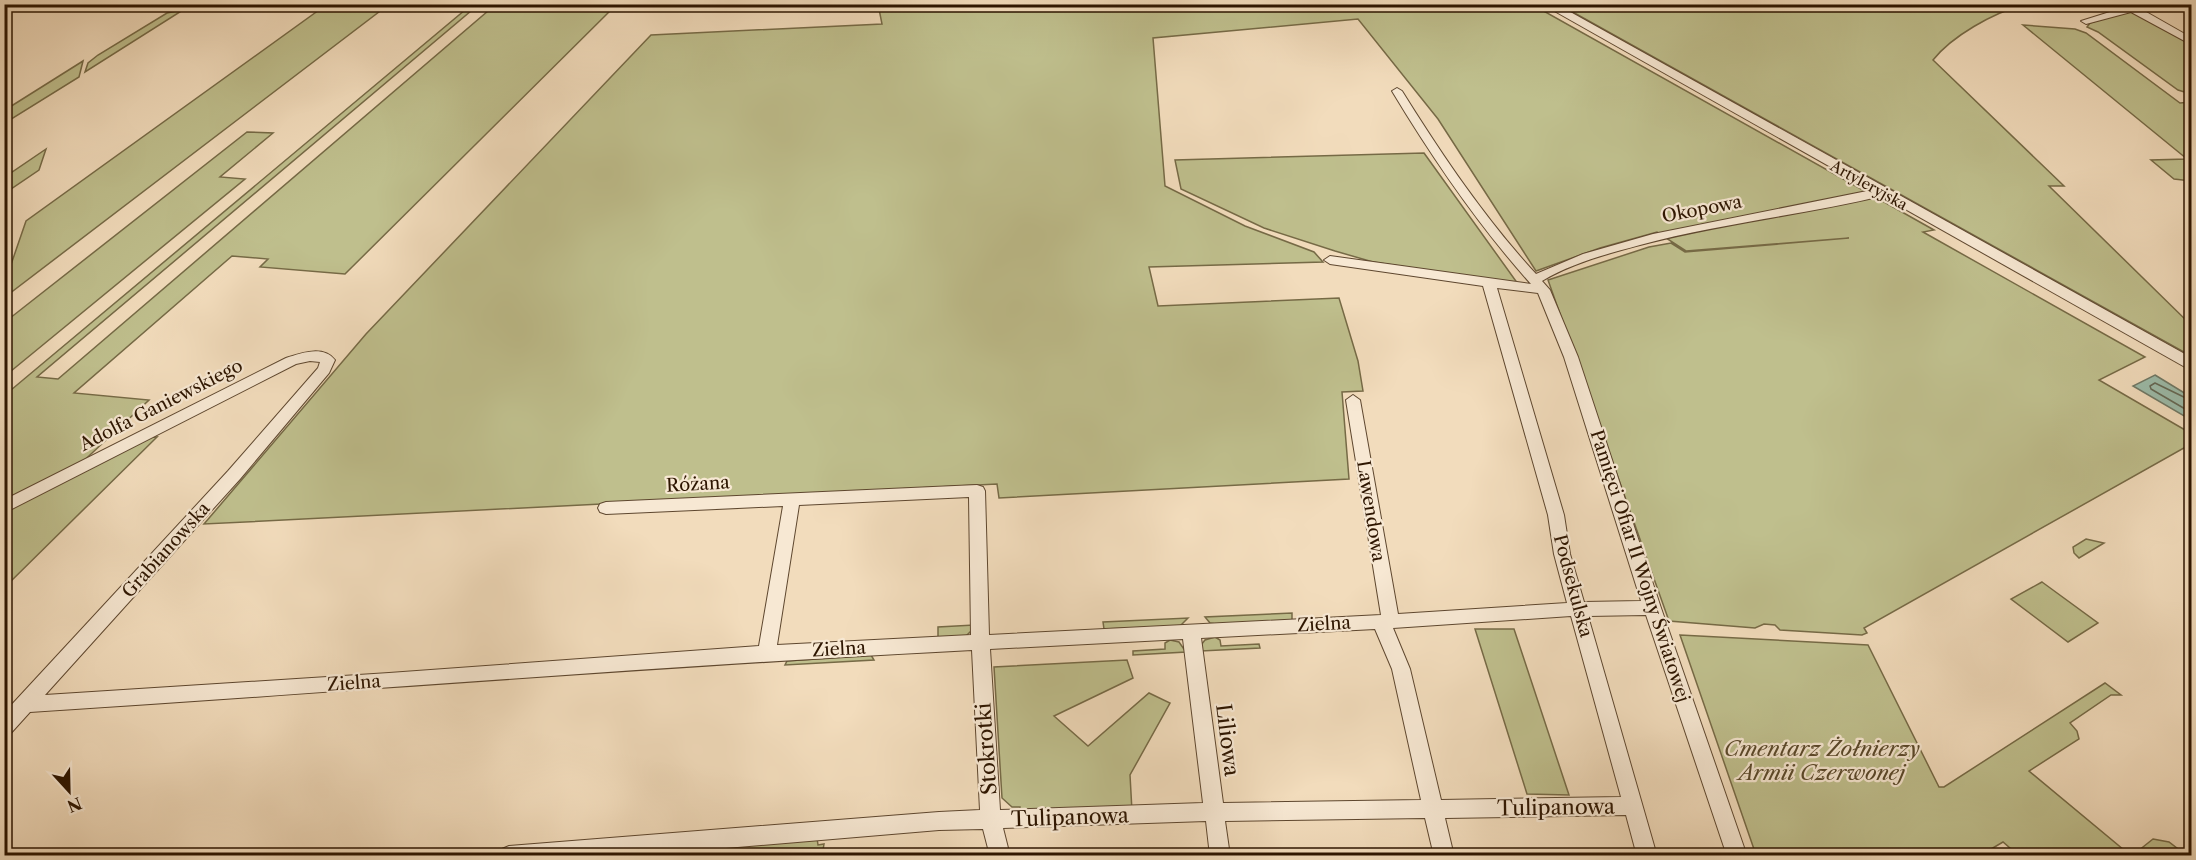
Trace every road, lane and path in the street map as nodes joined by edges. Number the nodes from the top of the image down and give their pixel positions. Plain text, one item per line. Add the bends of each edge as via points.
1 (1547, 4) edge
2 (2145, 4) edge
3 (2132, 8) junction
4 (2086, 21) dead end
5 (2192, 42) edge
6 (1397, 92) dead end
7 (1882, 192) junction
8 (1330, 261) dead end
9 (1489, 282) junction
10 (1539, 285) junction
11 (2192, 366) edge
12 (324, 370) joint
13 (1353, 400) dead end
14 (977, 491) joint
15 (792, 500) junction
16 (4, 507) edge
17 (606, 508) dead end
18 (1652, 608) junction
19 (1579, 609) junction
20 (1386, 621) junction
21 (1191, 631) junction
22 (981, 642) junction
23 (767, 653) junction
24 (26, 704) junction
25 (4, 727) edge
26 (1633, 806) junction
27 (1433, 809) junction
28 (1215, 812) junction
29 (991, 820) junction
30 (509, 855) edge
31 (1000, 855) edge
32 (1220, 855) edge
33 (1444, 855) edge
34 (1647, 855) edge
35 (1737, 855) edge

1 - 7 street, Artyleryjska
2 - 3 street
3 - 4 street
3 - 5 street
6 - 10 street via 1433,150
7 - 10 street, Okopowa via 1671,232 1548,272
7 - 11 street, Artyleryjska
8 - 9 street
9 - 10 street
9 - 19 street, Podsekulska
10 - 18 street, Pamięci Ofiar II Wojny Światowej via 1571,357
12 - 16 street, Adolfa Ganiewskiego via 327,360 322,356 291,361
12 - 24 street, Grabianowska
13 - 20 street, Lawendowa
14 - 15 street, Różana
14 - 22 street, Stokrotki
15 - 17 street, Różana
15 - 23 street
18 - 19 street, Zielna
18 - 35 street, Pamięci Ofiar II Wojny Światowej
19 - 20 street, Zielna
19 - 26 street, Podsekulska
20 - 21 street, Zielna
20 - 27 street, Lawendowa via 1387,642 1401,669
21 - 22 street, Zielna
21 - 28 street, Liliowa
22 - 23 street, Zielna
22 - 29 street, Stokrotki
23 - 24 street, Zielna
24 - 25 street, Grabianowska
26 - 27 street, Tulipanowa
26 - 34 street, Podsekulska
27 - 28 street, Tulipanowa
27 - 33 street
28 - 29 street, Tulipanowa
28 - 32 street, Liliowa
29 - 30 street, Tulipanowa
29 - 31 street, Stokrotki

